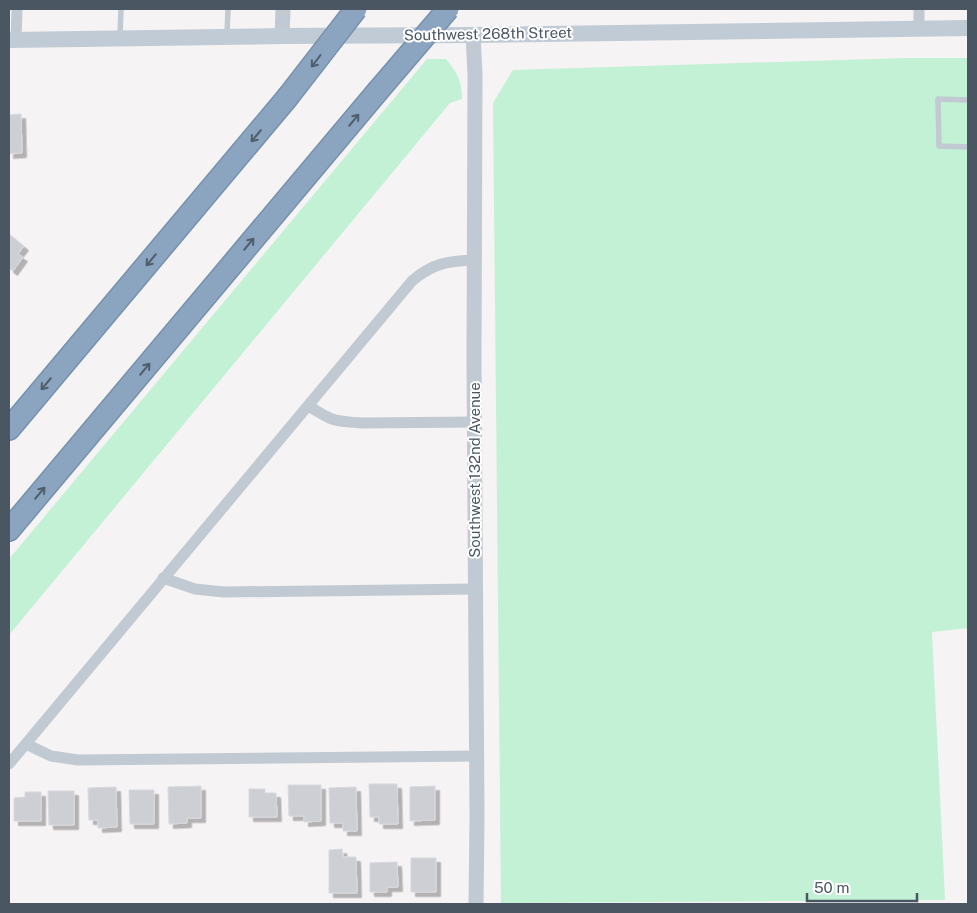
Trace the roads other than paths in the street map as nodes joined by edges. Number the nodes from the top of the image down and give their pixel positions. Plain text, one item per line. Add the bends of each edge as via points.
1 (16, 9) edge
2 (121, 9) edge
3 (228, 9) edge
4 (283, 9) edge
5 (356, 9) edge
6 (448, 9) edge
7 (918, 9) edge
8 (968, 28) edge
9 (919, 29) junction
10 (473, 35) junction
11 (282, 36) junction
12 (227, 37) junction
13 (120, 38) junction
14 (13, 40) edge
15 (968, 100) edge
16 (968, 147) edge
17 (475, 260) junction
18 (308, 406) junction
19 (474, 422) junction
20 (9, 429) edge
21 (9, 530) edge
22 (163, 578) junction
23 (476, 589) junction
24 (26, 744) junction
25 (477, 756) junction
26 (9, 764) edge
27 (476, 904) edge

1 - 14 street
2 - 13 lane
3 - 12 lane
4 - 11 street
5 -> 20 highway, bridge via 288,98
21 -> 6 highway, bridge
7 - 9 street
8 - 9 main road, Southwest 268th Street
9 - 10 main road, Southwest 268th Street
10 - 11 main road, Southwest 268th Street
10 - 17 street, Southwest 132nd Avenue
11 - 12 main road, Southwest 268th Street
12 - 13 main road, Southwest 268th Street
13 - 14 main road, Southwest 268th Street
15 - 16 lane via 938,99 939,146
17 - 18 street via 437,265 412,281
17 - 19 street, Southwest 132nd Avenue
18 - 19 street via 326,417 345,422
18 - 22 street
19 - 23 street, Southwest 132nd Avenue
22 - 23 street via 195,589 224,592
22 - 24 street
23 - 25 street, Southwest 132nd Avenue
24 - 25 street via 51,756 78,760
24 - 26 street
25 - 27 street, Southwest 132nd Avenue

